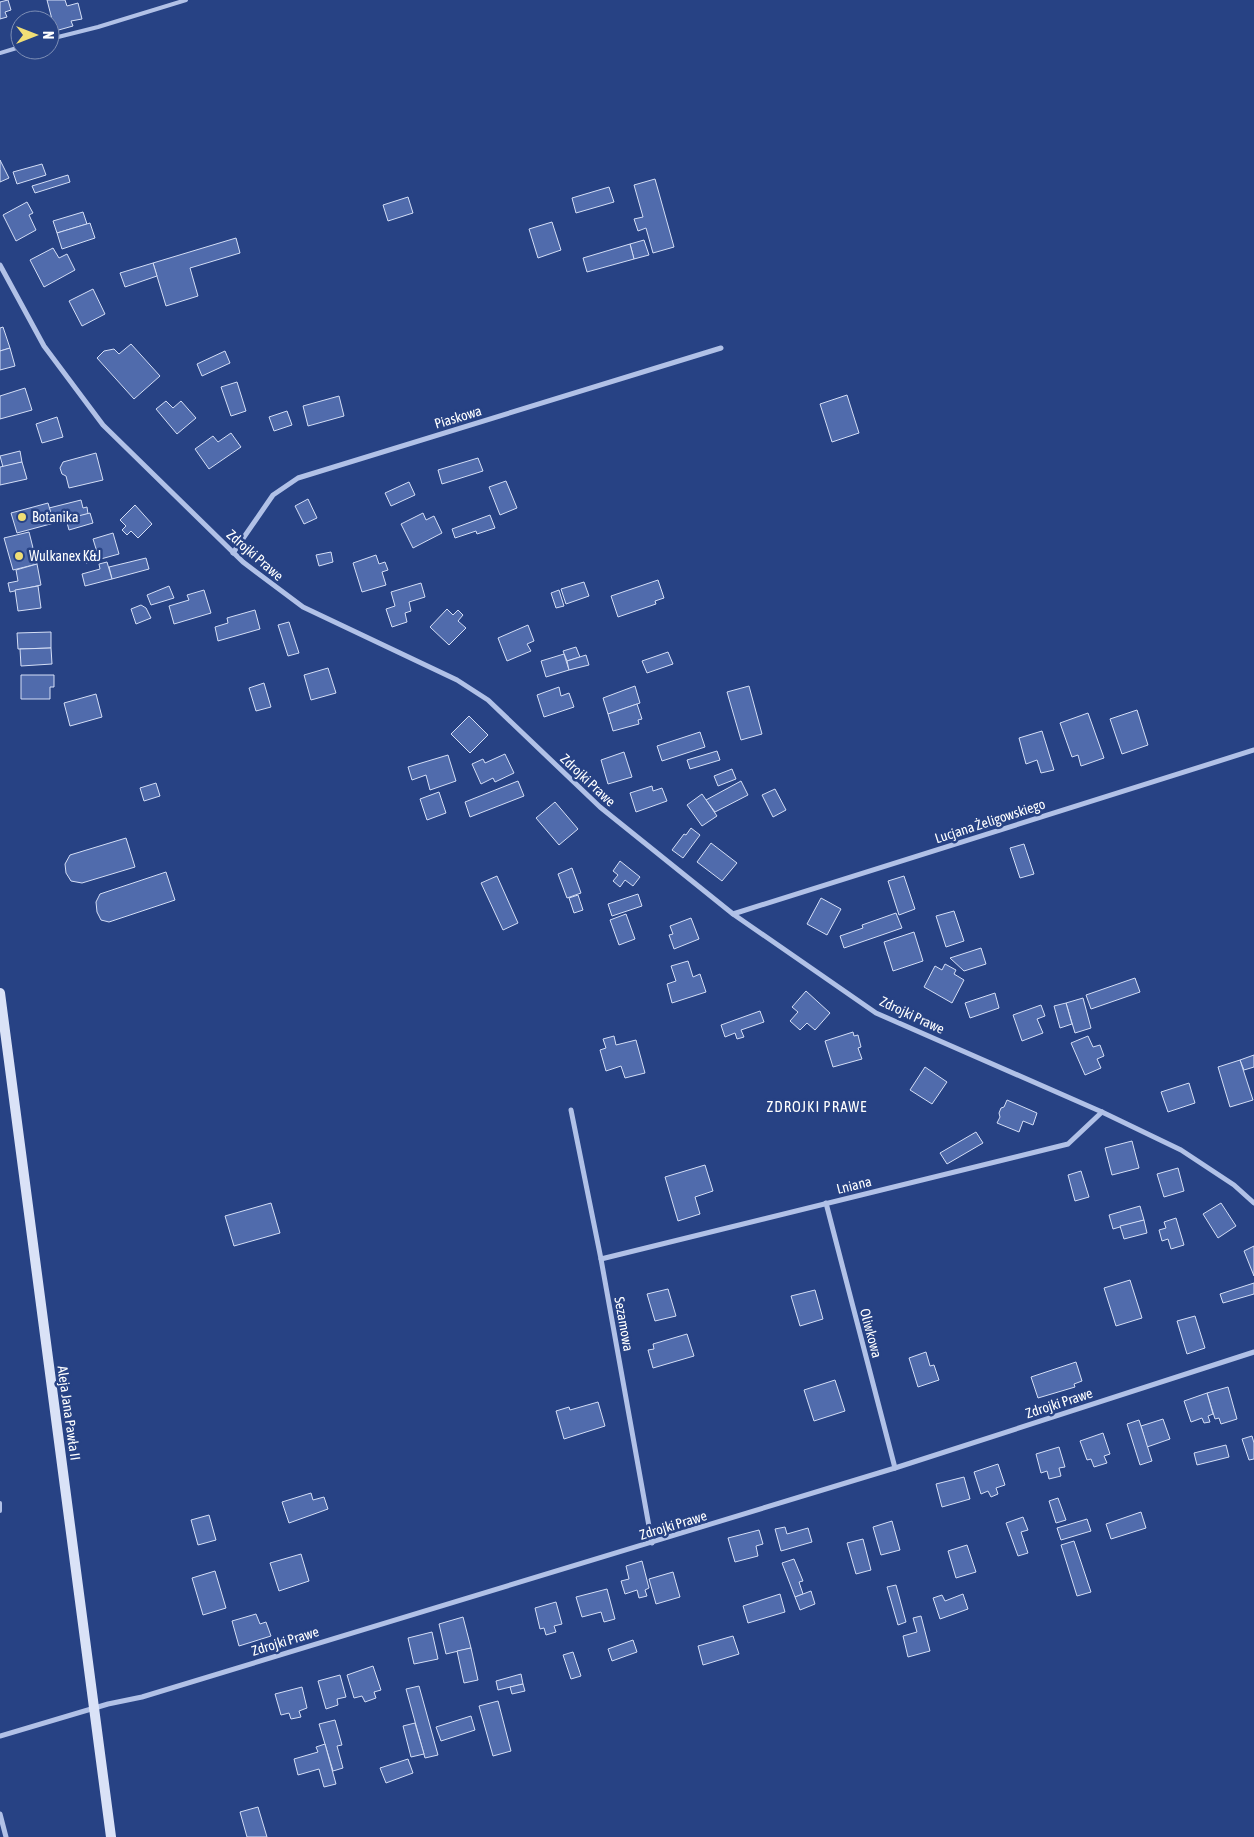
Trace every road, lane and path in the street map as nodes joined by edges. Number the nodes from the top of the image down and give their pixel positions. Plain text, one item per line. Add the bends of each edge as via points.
1 (186, 0) edge
2 (60, 36) edge
3 (0, 266) edge
4 (721, 348) dead end
5 (233, 553) junction
6 (1254, 750) edge
7 (733, 914) junction
8 (0, 992) edge
9 (571, 1110) dead end
10 (1102, 1112) junction
11 (826, 1203) junction
12 (1254, 1203) edge
13 (601, 1259) junction
14 (1254, 1352) edge
15 (895, 1468) junction
16 (0, 1504) edge
17 (0, 1511) edge
18 (652, 1543) junction
19 (94, 1708) junction
20 (0, 1736) edge
21 (0, 1814) edge
22 (6, 1837) edge
23 (111, 1837) edge

1 - 2 lane
3 - 5 street, Zdrojki Prawe via 44,346 103,425
4 - 5 street, Piaskowa via 298,478 273,495
5 - 7 street, Zdrojki Prawe via 303,606 457,680 488,700 600,807
6 - 7 street, Lucjana Żeligowskiego
7 - 10 street, Zdrojki Prawe via 876,1013
8 - 19 main road, Aleja Jana Pawła II
9 - 13 street, Sezamowa
10 - 11 street, Lniana via 1068,1144
10 - 12 street, Zdrojki Prawe via 1181,1150 1234,1185
11 - 13 street, Lniana
11 - 15 street, Oliwkowa
13 - 18 street, Sezamowa
14 - 15 street, Zdrojki Prawe
15 - 18 street, Zdrojki Prawe
16 - 17 lane
18 - 19 street, Zdrojki Prawe via 142,1697
19 - 20 street, Zdrojki Prawe
19 - 23 main road, Aleja Jana Pawła II
21 - 22 street

